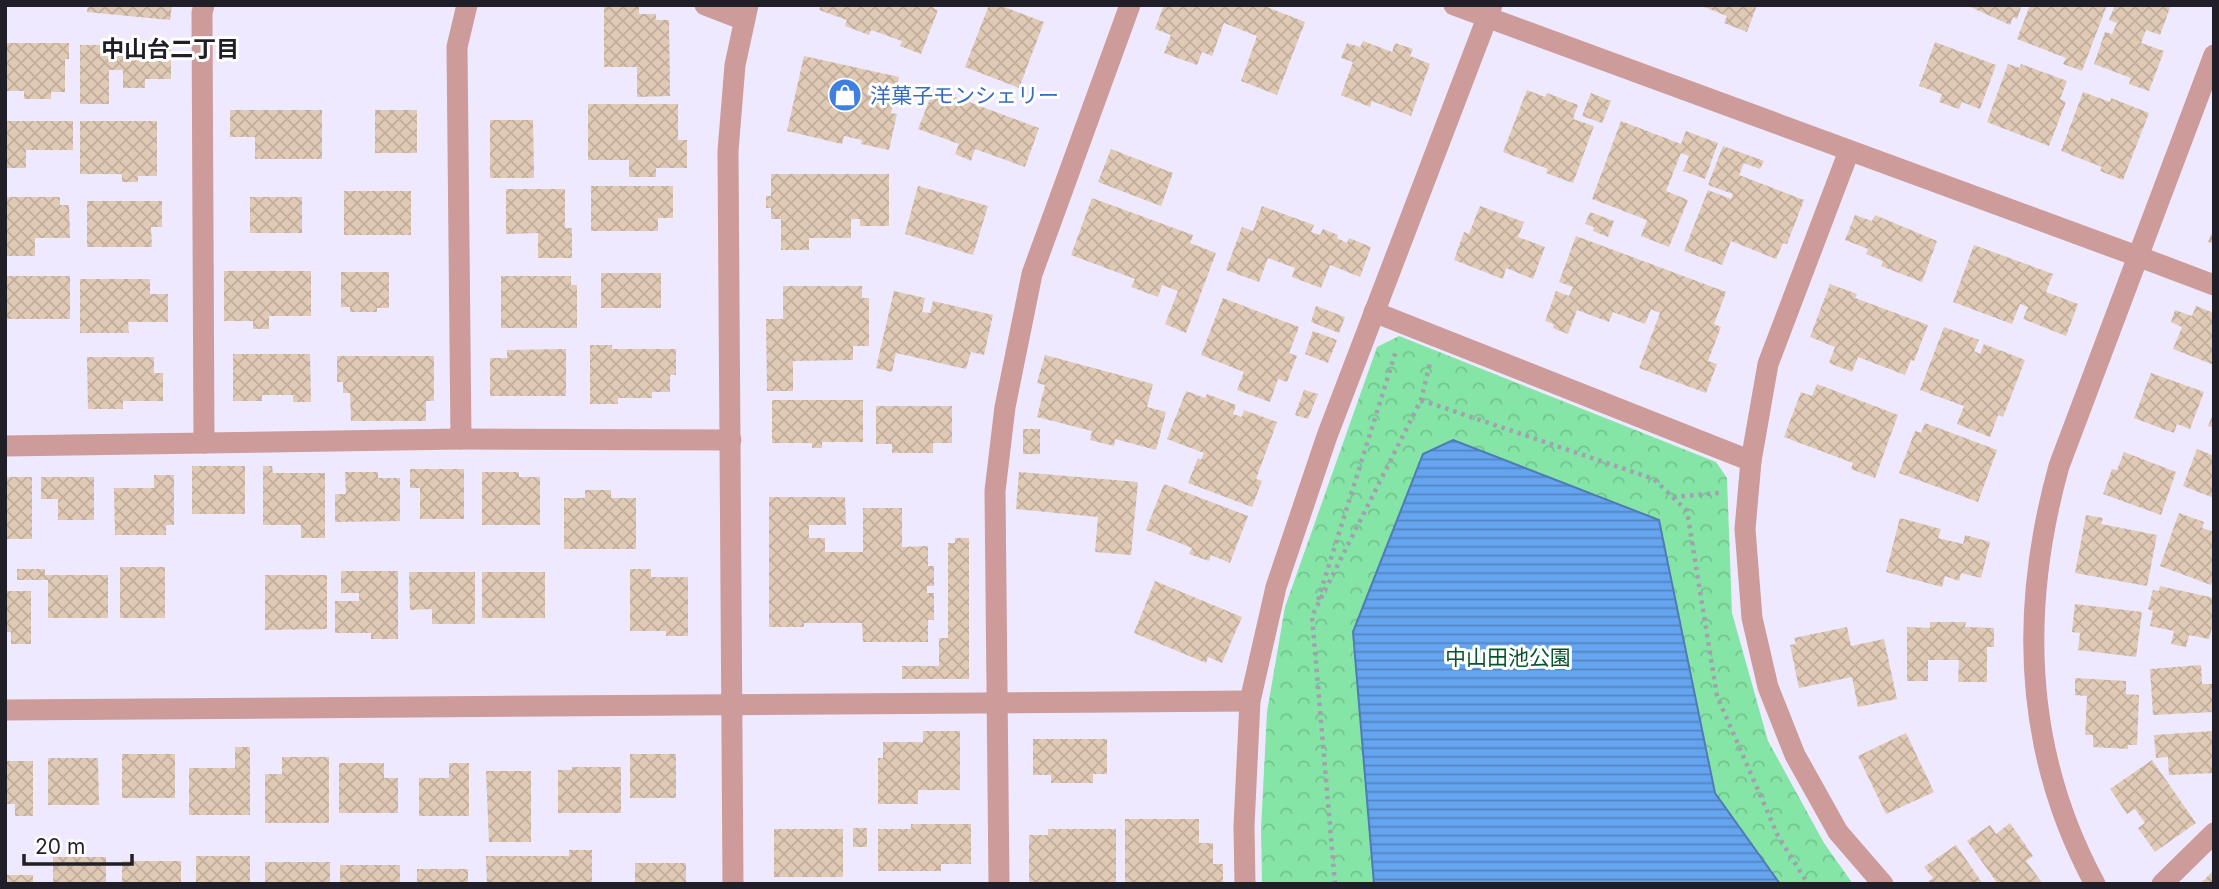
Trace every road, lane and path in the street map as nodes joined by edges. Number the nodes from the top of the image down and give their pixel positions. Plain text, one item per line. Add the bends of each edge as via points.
1 (204, 5) edge
2 (467, 5) edge
3 (705, 5) edge
4 (1130, 5) edge
5 (1454, 5) edge
6 (1490, 12) edge
7 (746, 13) edge
8 (2214, 55) edge
9 (1849, 151) junction
10 (2137, 257) junction
11 (2214, 285) edge
12 (1374, 312) junction
13 (1404, 324) junction
14 (461, 439) junction
15 (731, 440) junction
16 (204, 443) junction
17 (5, 446) edge
18 (1751, 461) junction
19 (1748, 490) junction
20 (1673, 497) junction
21 (1314, 612) junction
22 (1250, 701) junction
23 (733, 705) junction
24 (998, 705) junction
25 (5, 710) edge
26 (2214, 834) edge
27 (733, 884) edge
28 (999, 884) edge
29 (1245, 884) edge
30 (1335, 884) edge
31 (1808, 884) edge
32 (1883, 884) edge
33 (2095, 884) edge
34 (2162, 884) edge

1 - 16 street
2 - 14 street via 457,47
3 - 7 street
4 - 24 street via 1032,274 1005,407 995,491
5 - 6 street
6 - 9 street
6 - 12 street
7 - 15 street via 735,65 728,151
8 - 10 street
9 - 10 street
9 - 18 street via 1768,364
10 - 11 street
10 - 33 street via 2059,466 2046,515 2034,599 2035,684 2049,768 2061,809
12 - 13 street
12 - 22 street via 1276,587
13 - 18 street
13 - 21 path
14 - 15 street
14 - 16 street
15 - 23 street
16 - 17 street
18 - 19 street
19 - 20 path
19 - 32 street via 1745,528 1752,618 1768,687 1795,755 1838,832
20 - 21 path via 1654,479 1421,400
20 - 31 path via 1687,511 1717,696 1778,836
21 - 30 path
22 - 24 street
22 - 29 street
23 - 24 street
23 - 25 street
23 - 27 street
24 - 28 street
26 - 34 street

